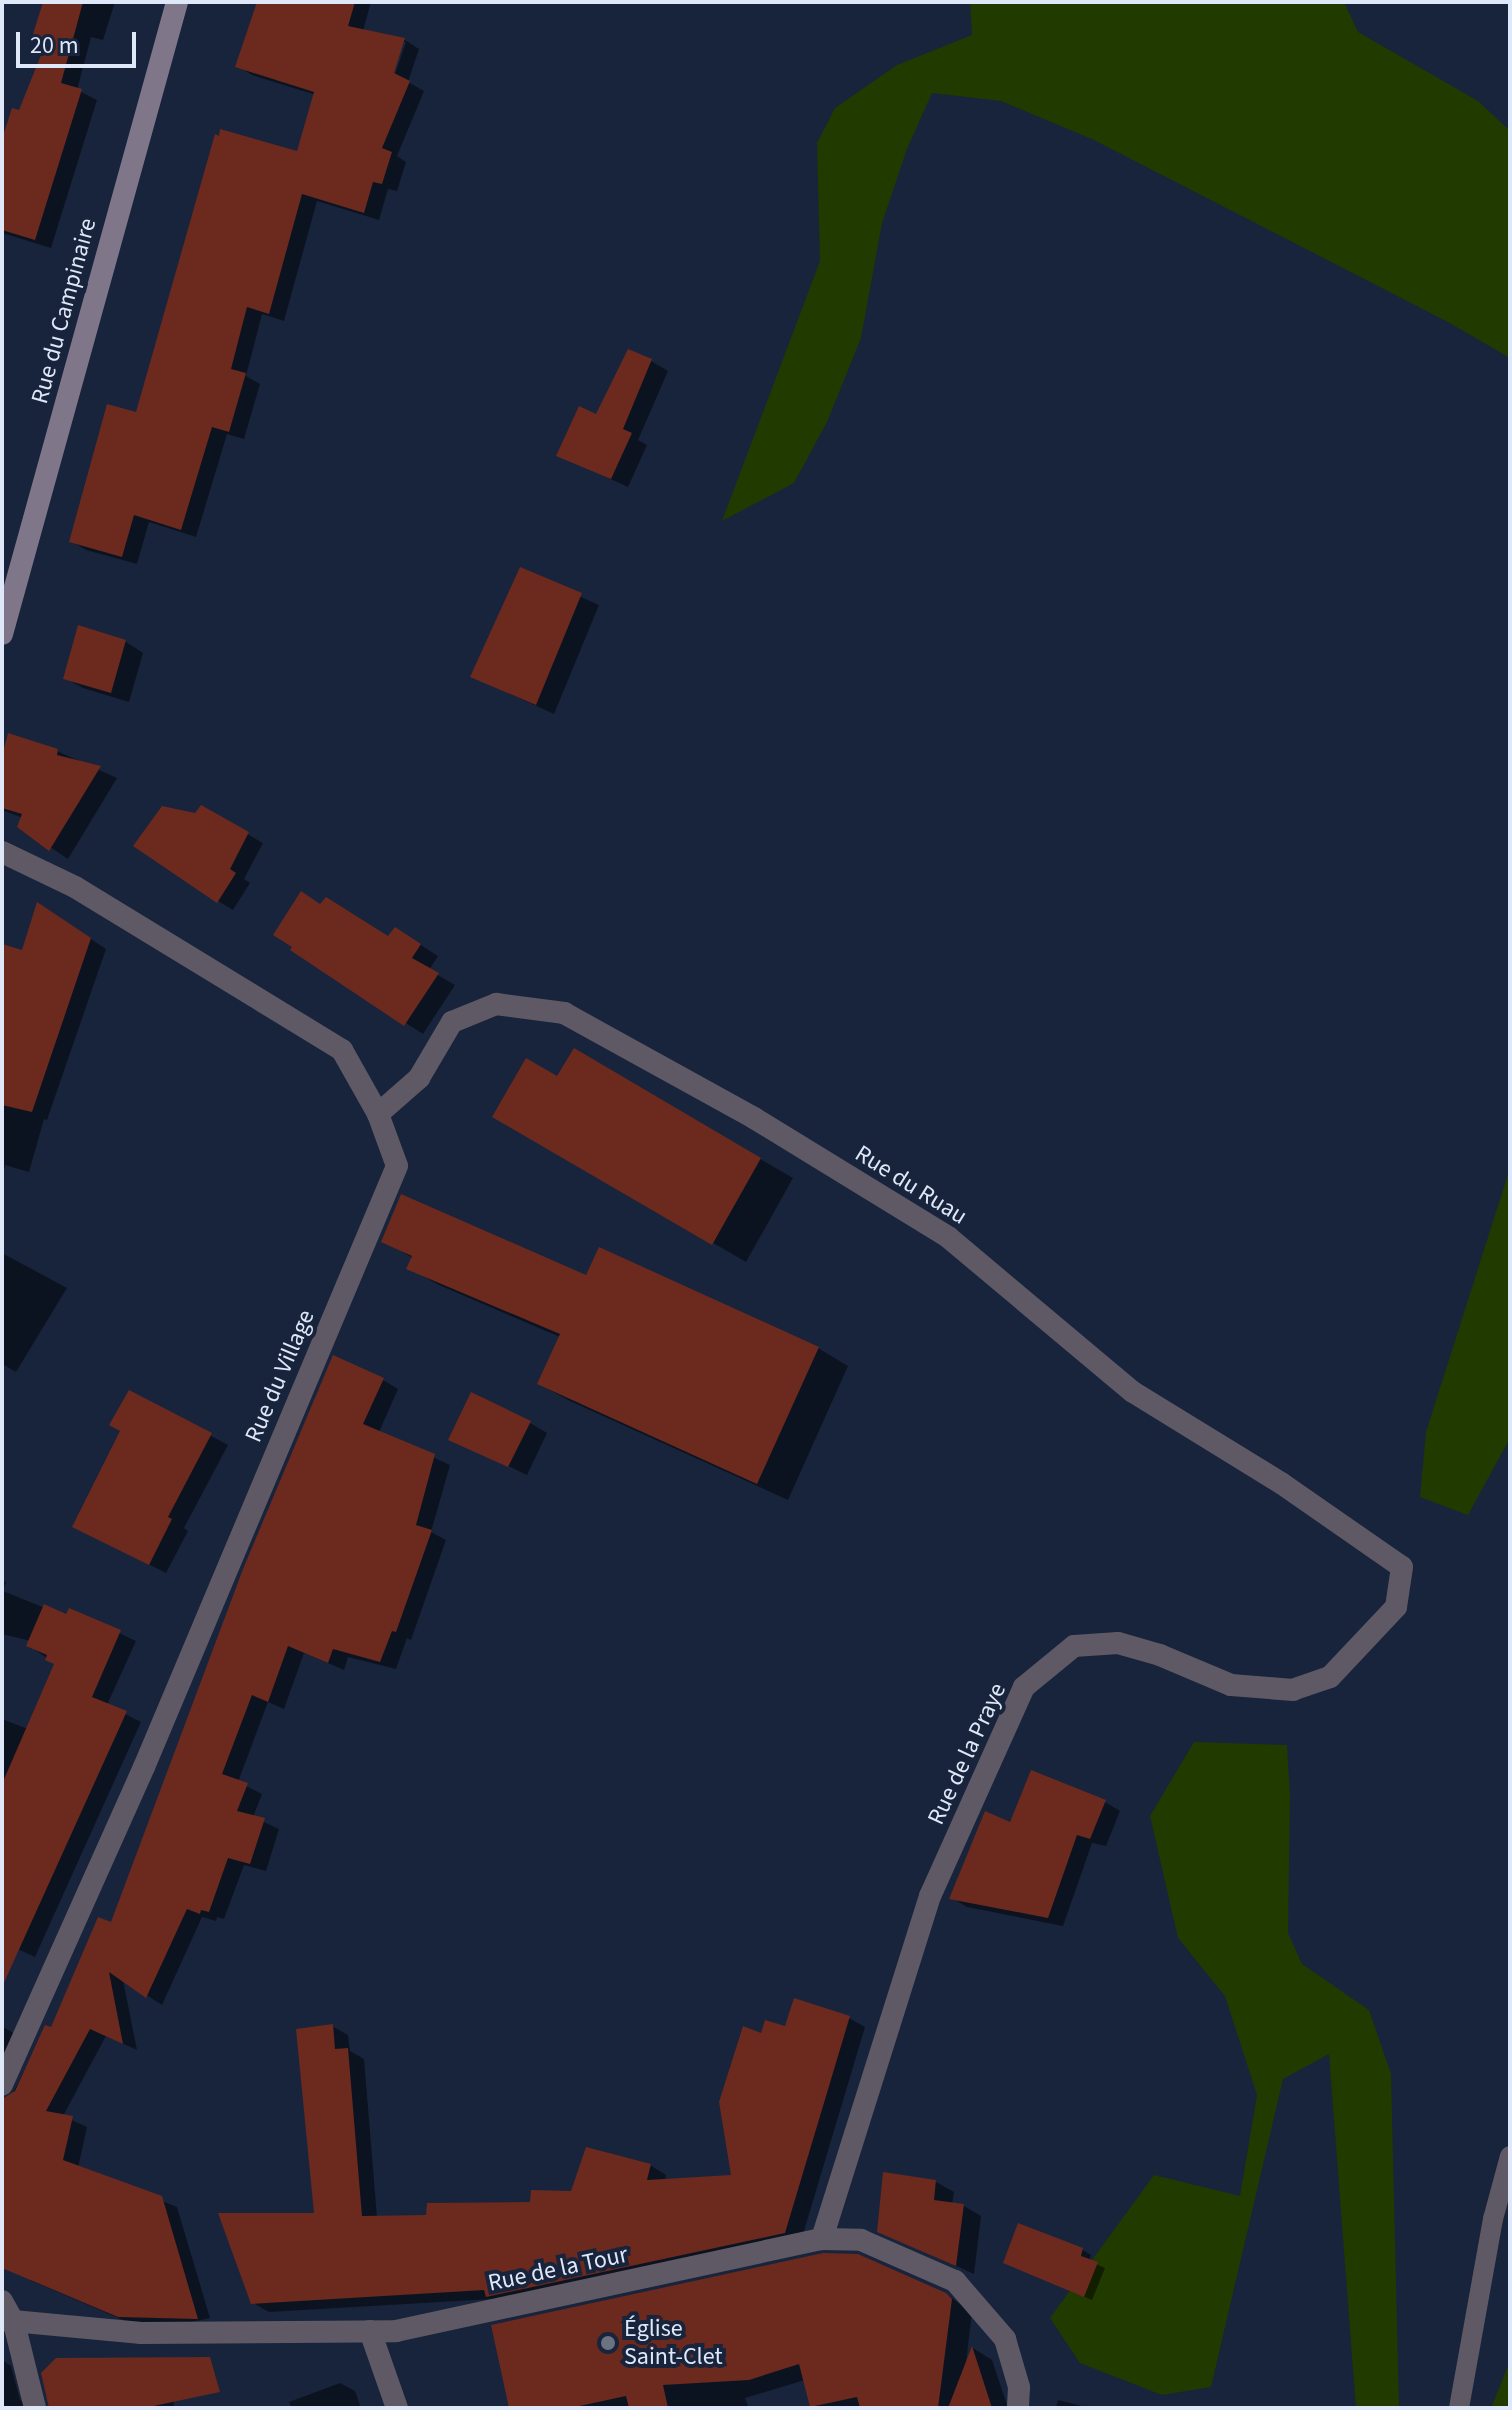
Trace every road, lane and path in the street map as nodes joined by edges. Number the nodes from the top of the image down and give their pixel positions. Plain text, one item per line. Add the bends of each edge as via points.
1 (177, 2) edge
2 (2, 634) edge
3 (2, 852) edge
4 (378, 1114) junction
5 (1402, 1567) joint
6 (2, 2085) edge
7 (1510, 2156) edge
8 (822, 2239) junction
9 (2, 2301) edge
10 (8, 2322) edge
11 (370, 2331) junction
12 (35, 2408) edge
13 (397, 2408) edge
14 (1018, 2408) edge
15 (1459, 2408) edge

1 - 2 main road, Rue du Campinaire
3 - 4 street, Rue du Village via 75,887 342,1050
4 - 5 street, Rue du Ruau via 419,1078 452,1022 496,1004 564,1013 754,1118 948,1237 1133,1392 1281,1483
4 - 6 street, Rue du Village via 397,1166 144,1767
5 - 8 street, Rue de la Praye via 1396,1607 1330,1677 1293,1690 1231,1685 1118,1643 1074,1646 1024,1687 930,1896
7 - 15 lane via 1493,2219
8 - 11 street, Rue de la Tour via 396,2331
8 - 14 street, Rue de la Tour via 861,2240 955,2281 1005,2339 1019,2387
9 - 10 street
10 - 11 street, Rue de la Tour via 141,2333
10 - 12 street
11 - 13 street

